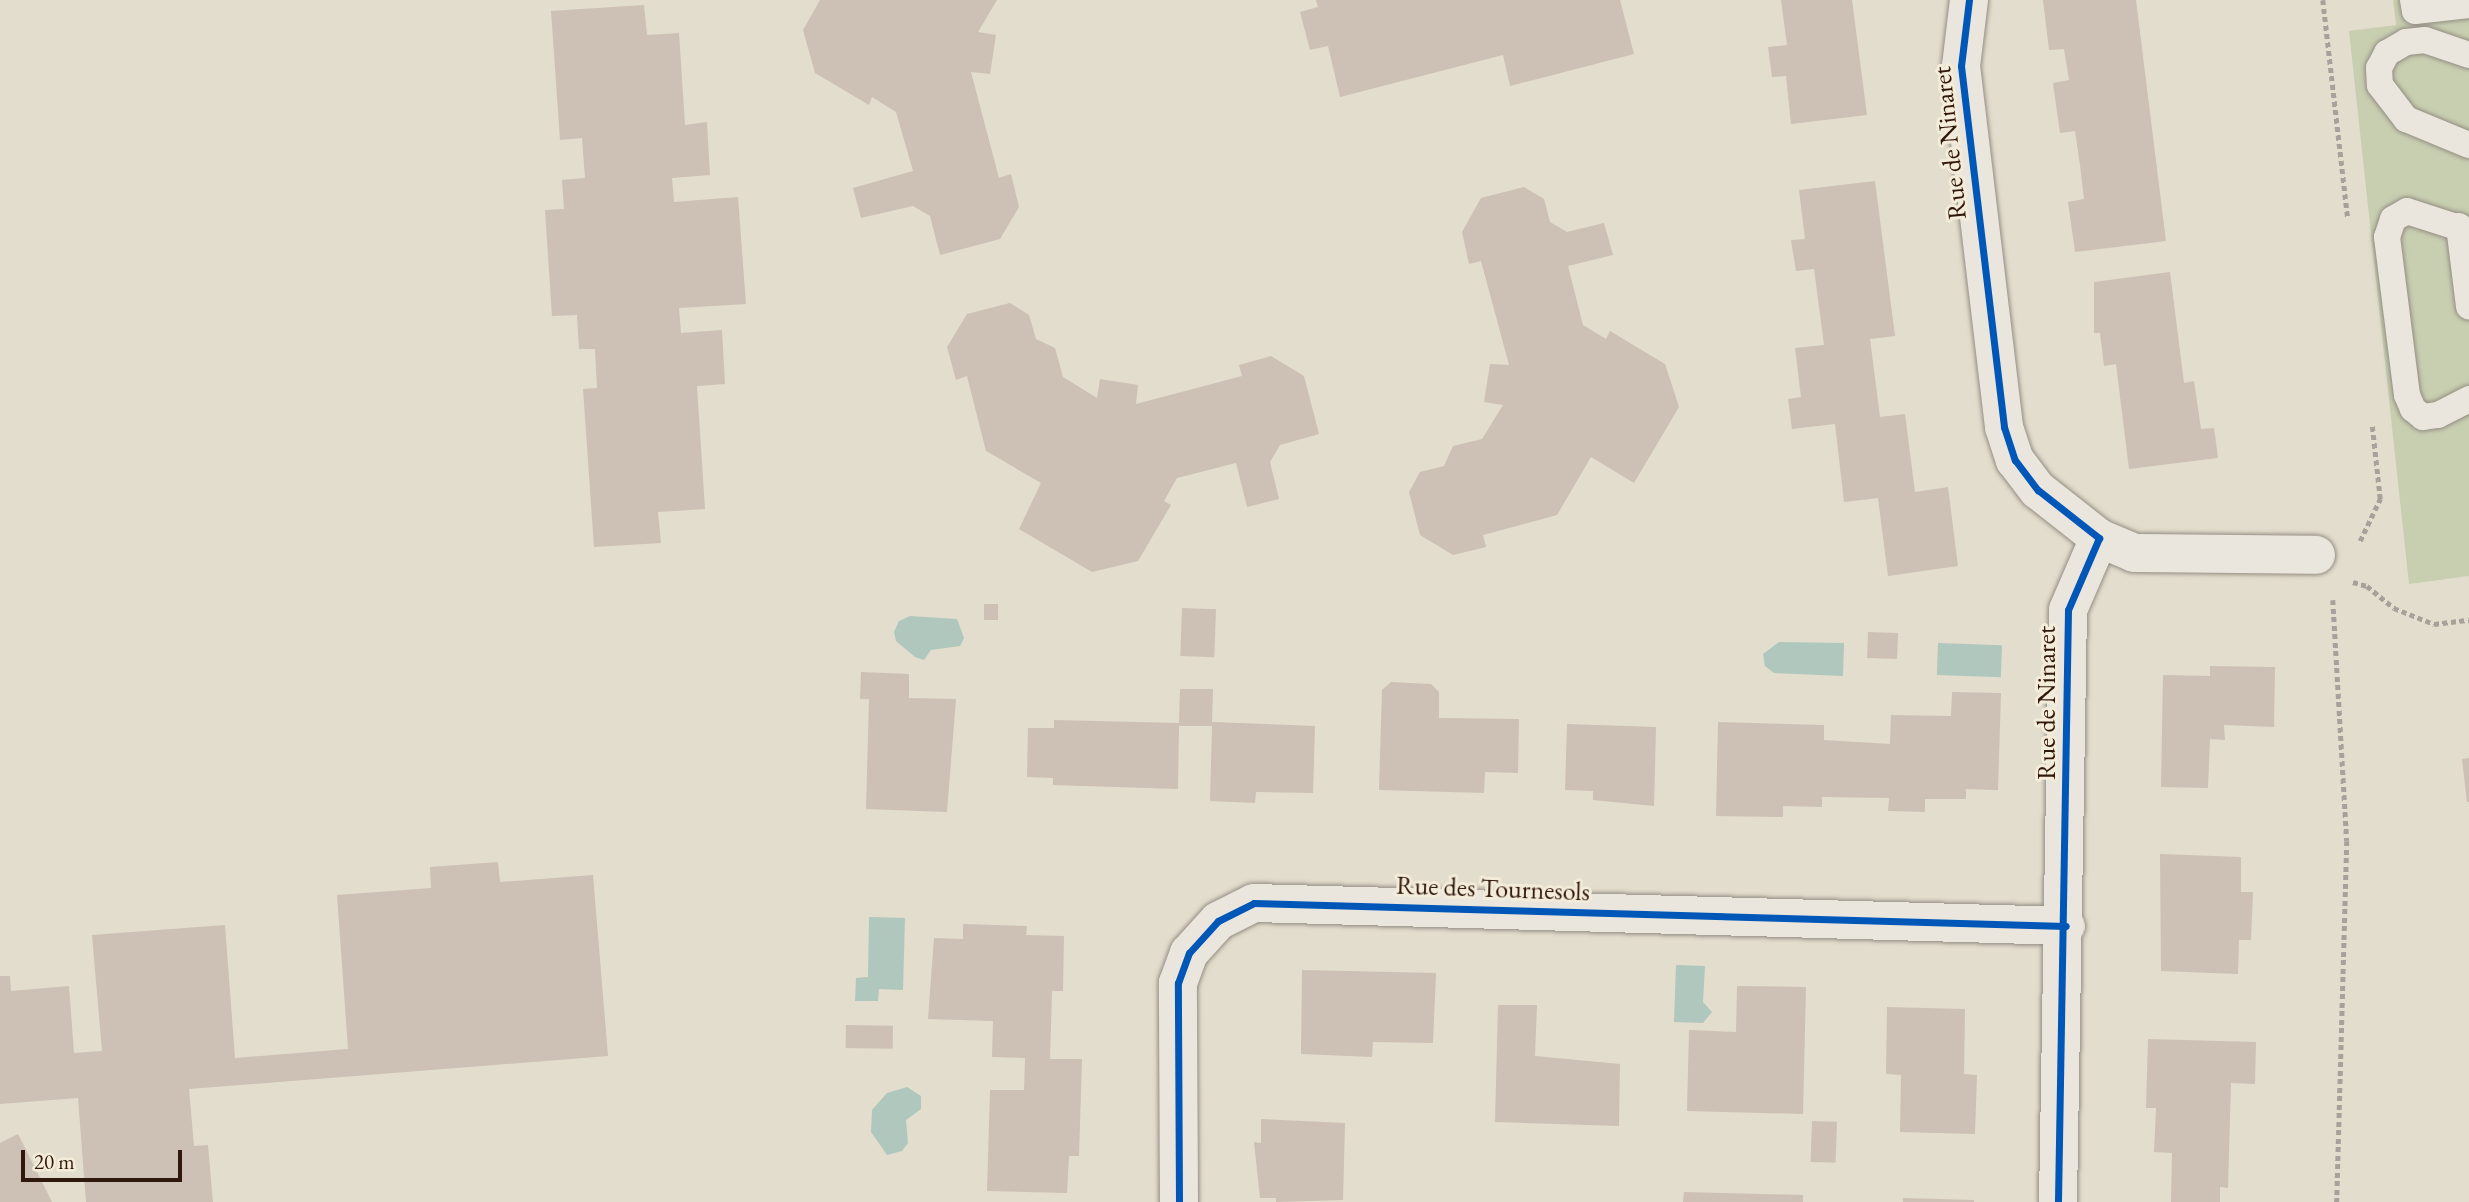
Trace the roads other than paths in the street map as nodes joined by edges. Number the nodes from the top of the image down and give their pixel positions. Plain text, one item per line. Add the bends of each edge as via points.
1 (1969, 0) edge
2 (2413, 0) edge
3 (2469, 5) edge
4 (2469, 55) edge
5 (2469, 145) edge
6 (2464, 228) edge
7 (2469, 306) edge
8 (2469, 399) edge
9 (2099, 538) junction
10 (2330, 568) road end
11 (2066, 926) junction
12 (1179, 1202) edge
13 (2058, 1202) edge

1 - 9 street, Rue de Ninaret via 1961,66 2004,428 2015,460 2038,490
2 - 3 lane via 2415,11
4 - 5 lane via 2425,40 2406,42 2387,53 2379,68 2380,85 2406,119
6 - 7 lane
6 - 8 lane via 2407,211 2393,219 2387,237 2407,395 2413,409 2423,417 2438,415
9 - 10 street, Rue de Ninaret via 2134,554
9 - 11 street, Rue de Ninaret via 2068,610
11 - 12 street, Rue des Tournesols via 1254,903 1218,920 1189,953 1178,983
11 - 13 street, Rue de Ninaret

